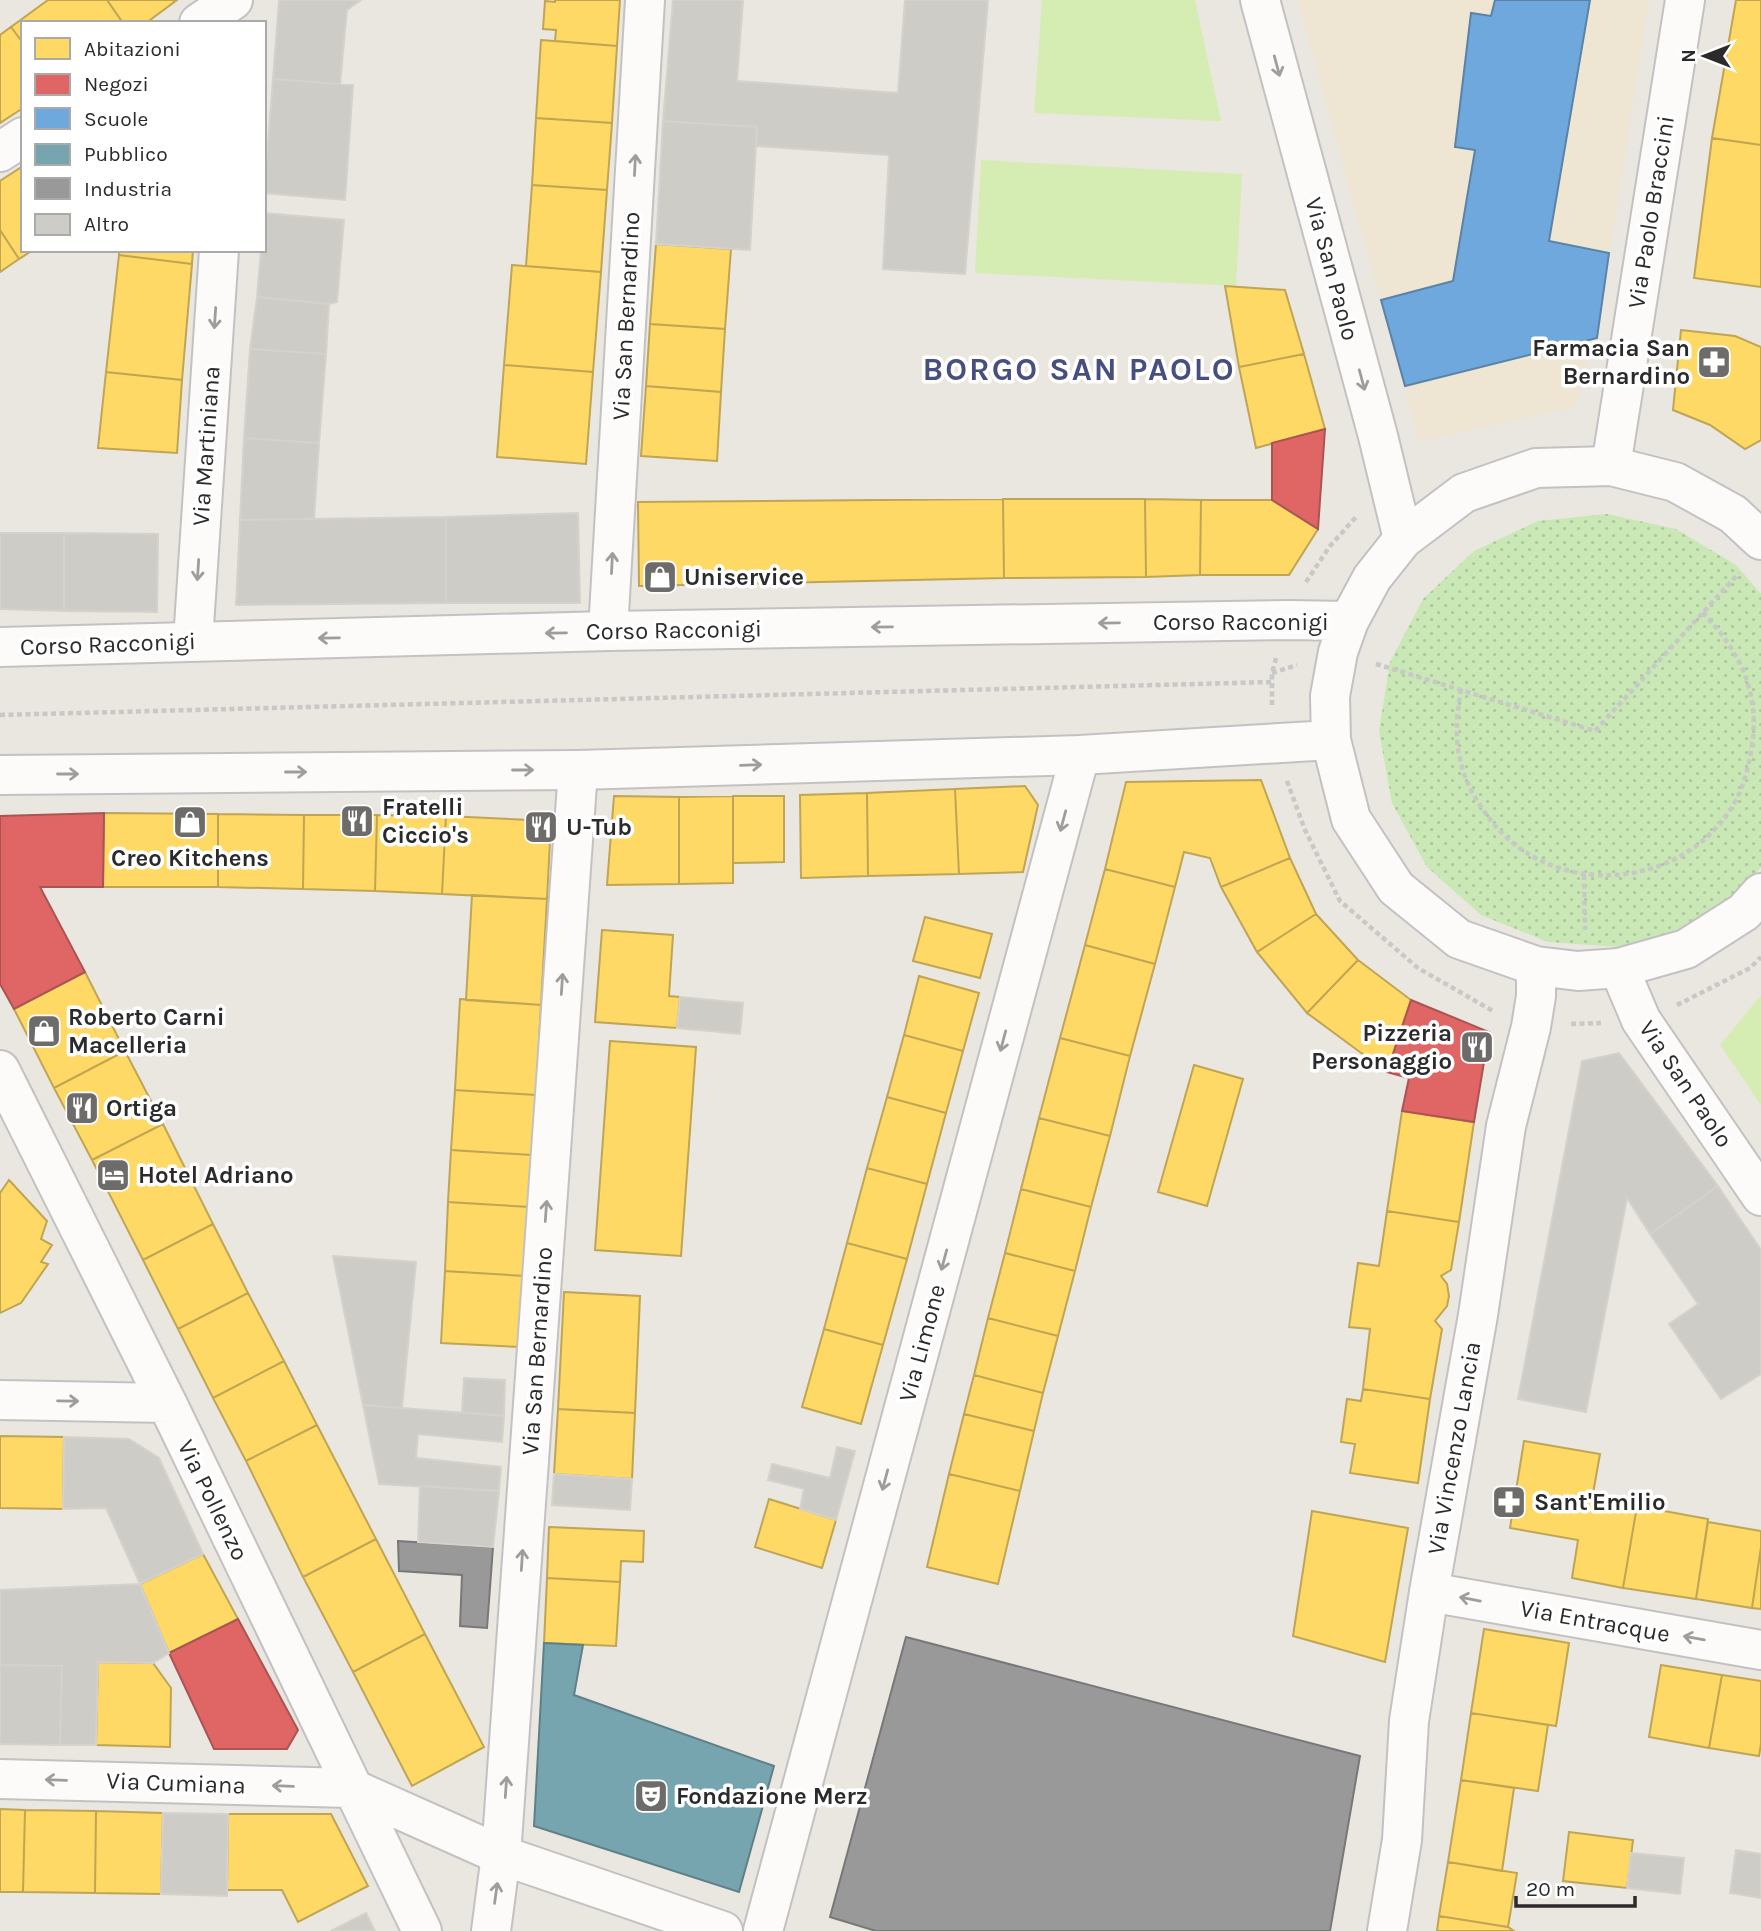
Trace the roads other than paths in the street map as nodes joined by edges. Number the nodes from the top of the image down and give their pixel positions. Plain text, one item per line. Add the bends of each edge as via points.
1 (645, 0) edge
2 (1260, 0) edge
3 (1685, 0) edge
4 (21, 138) edge
5 (0, 152) edge
6 (219, 252) edge
7 (1611, 466) junction
8 (1747, 506) edge
9 (1403, 539) junction
10 (1751, 555) edge
11 (608, 631) junction
12 (1344, 637) junction
13 (193, 641) junction
14 (0, 647) edge
15 (1331, 740) junction
16 (1080, 755) junction
17 (578, 770) junction
18 (0, 775) edge
19 (1761, 893) edge
20 (1536, 967) junction
21 (1619, 968) junction
22 (0, 1071) edge
23 (1761, 1196) edge
24 (0, 1400) edge
25 (167, 1403) junction
26 (1429, 1592) junction
27 (1761, 1650) edge
28 (0, 1779) edge
29 (351, 1788) junction
30 (501, 1855) junction
31 (422, 1931) edge
32 (491, 1931) edge
33 (723, 1931) edge
34 (763, 1931) edge
35 (1387, 1931) edge

11 -> 1 street, Via San Bernardino
2 -> 9 street, Via San Paolo
3 - 7 street, Via Paolo Braccini
4 - 5 street
6 -> 13 street, Via Martiniana
7 - 8 street
7 - 9 street via 1536,468 1464,493
8 - 10 street
9 - 12 street via 1372,578
12 -> 11 street, Corso Racconigi via 1287,620
11 -> 13 street, Corso Racconigi
12 - 15 street via 1330,696
13 - 14 street, Corso Racconigi
15 - 16 street
15 - 20 street via 1351,819 1395,888 1459,939
17 -> 16 street
16 -> 34 street, Via Limone
18 -> 17 street
30 -> 17 street, Via San Bernardino
19 - 21 street via 1744,912 1686,949
20 - 21 street via 1577,971
20 - 26 street, Via Vincenzo Lancia via 1531,1027 1506,1126
21 - 23 street, Via San Paolo via 1641,1020
22 - 25 street, Via Pollenzo
24 -> 25 street
25 - 29 street, Via Pollenzo
27 -> 26 street, Via Entracque
26 - 35 street, Via Vincenzo Lancia via 1409,1721 1402,1840
29 -> 28 street, Via Cumiana
29 - 30 street
29 - 31 street, Via Pollenzo
32 -> 30 street, Via San Bernardino
30 - 33 street

